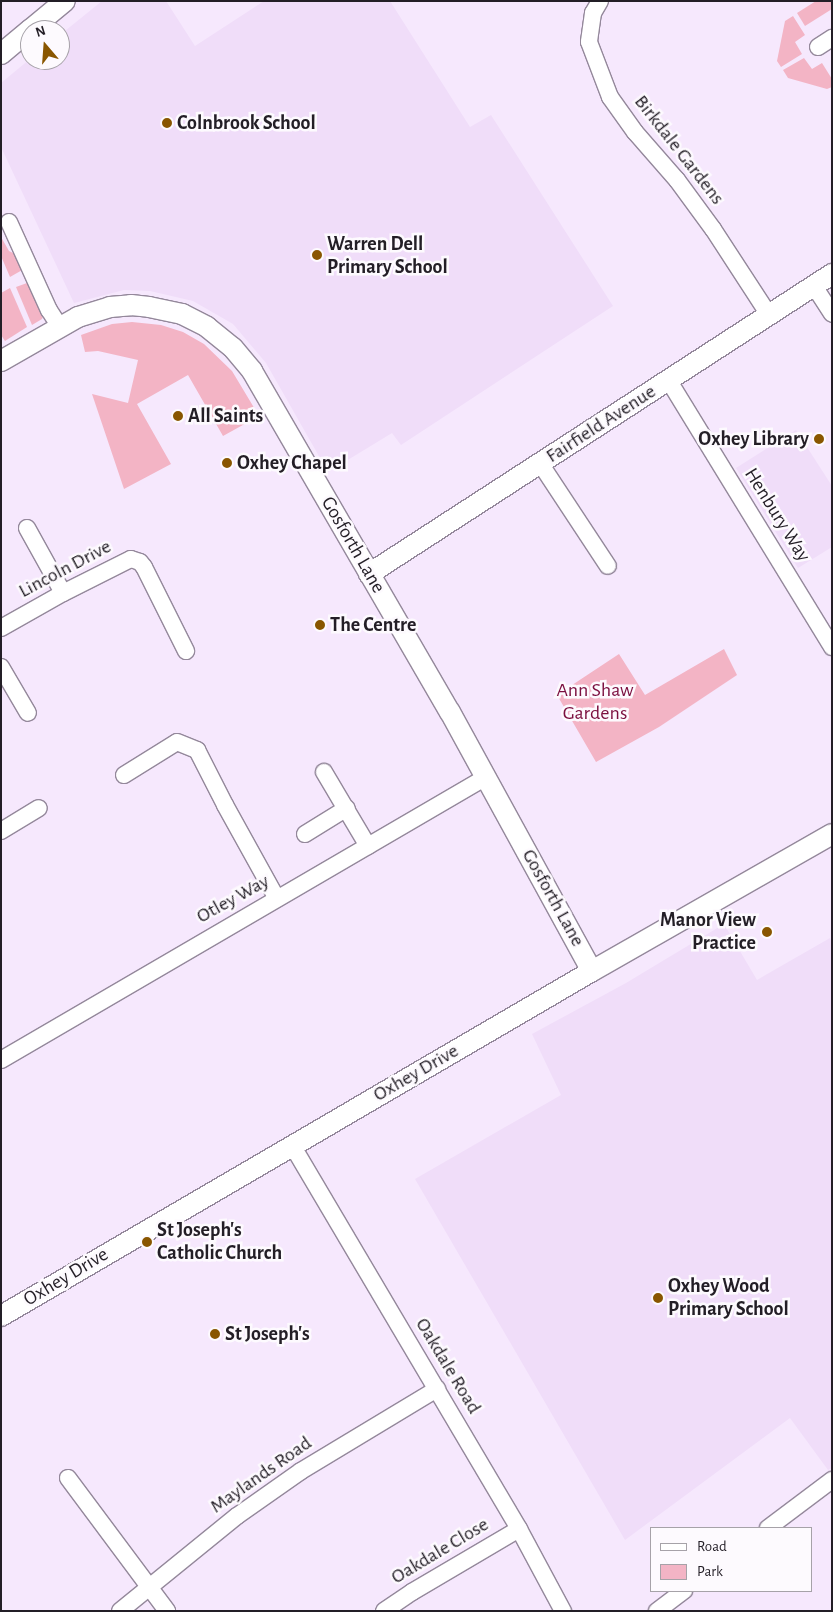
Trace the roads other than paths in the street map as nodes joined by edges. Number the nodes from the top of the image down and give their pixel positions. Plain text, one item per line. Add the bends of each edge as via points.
1 (65, 1) edge
2 (600, 1) edge
3 (42, 20) edge
4 (20, 38) edge
5 (1, 54) edge
6 (9, 222) dead end
7 (832, 274) edge
8 (814, 286) junction
9 (832, 314) edge
10 (769, 315) junction
11 (60, 327) junction
12 (1, 361) edge
13 (669, 381) junction
14 (540, 463) junction
15 (27, 528) dead end
16 (608, 566) dead end
17 (369, 574) junction
18 (62, 593) junction
19 (1, 628) edge
20 (832, 647) edge
21 (186, 651) dead end
22 (1, 667) edge
23 (28, 713) dead end
24 (324, 772) dead end
25 (124, 775) dead end
26 (486, 777) junction
27 (39, 808) dead end
28 (347, 808) junction
29 (1, 831) edge
30 (304, 834) dead end
31 (832, 834) edge
32 (368, 846) junction
33 (277, 899) junction
34 (592, 971) junction
35 (1, 1060) edge
36 (292, 1145) junction
37 (1, 1316) edge
38 (438, 1389) junction
39 (68, 1478) dead end
40 (832, 1480) edge
41 (769, 1527) edge
42 (519, 1529) junction
43 (147, 1588) junction
44 (683, 1592) edge
45 (120, 1611) edge
46 (167, 1611) edge
47 (384, 1611) edge
48 (563, 1611) edge
49 (657, 1611) edge

1 - 3 street
2 - 10 street, Birkdale Gardens via 593,12 589,42 610,98 714,229
4 - 5 street
6 - 11 street
7 - 8 street, Fairfield Avenue
8 - 9 street
8 - 10 street, Fairfield Avenue
10 - 13 street, Fairfield Avenue
11 - 12 street, Gosforth Lane
11 - 17 street, Gosforth Lane via 92,312 131,305 182,314 220,336 252,371
13 - 14 street, Fairfield Avenue
13 - 20 street, Henbury Way
14 - 16 street
14 - 17 street, Fairfield Avenue
15 - 18 street
17 - 26 street, Gosforth Lane
18 - 19 street, Lincoln Drive
18 - 21 street, Lincoln Drive via 121,562 136,560 148,573
22 - 23 street
24 - 28 street
25 - 33 street via 177,742 197,750
26 - 32 street, Otley Way
26 - 34 street, Gosforth Lane
27 - 29 street
28 - 30 street
28 - 32 street
31 - 34 street, Oxhey Drive
32 - 33 street, Otley Way
33 - 35 street, Otley Way
34 - 36 street, Oxhey Drive
36 - 37 street, Oxhey Drive
36 - 38 street, Oakdale Road
38 - 42 street, Oakdale Road
38 - 43 street, Maylands Road via 301,1471 237,1516
39 - 43 street
40 - 41 street
42 - 47 street, Oakdale Close
42 - 48 street, Oakdale Road
43 - 45 street, Maylands Road
43 - 46 street
44 - 49 street

